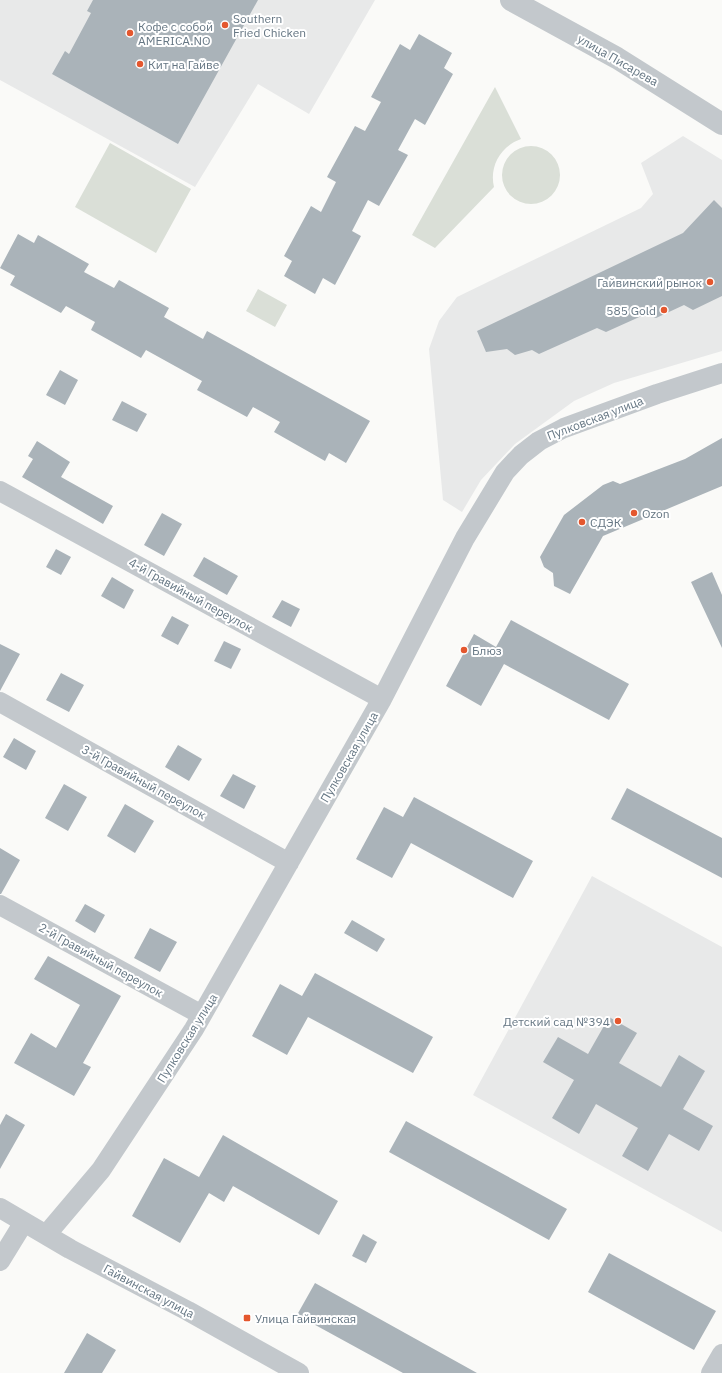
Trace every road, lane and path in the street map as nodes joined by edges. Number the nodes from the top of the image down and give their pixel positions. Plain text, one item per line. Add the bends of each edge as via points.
1 (512, 0) edge
2 (722, 124) edge
3 (722, 374) edge
4 (0, 491) edge
5 (382, 699) junction
6 (0, 702) edge
7 (288, 863) junction
8 (0, 904) edge
9 (202, 1015) junction
10 (0, 1208) edge
11 (24, 1222) junction
12 (46, 1235) junction
13 (0, 1261) edge
14 (722, 1354) edge
15 (268, 1366) edge
16 (298, 1373) edge
17 (711, 1373) edge

1 - 2 street, улица Писарева via 617,58
3 - 5 street, Пулковская улица via 657,394 564,428 538,440 521,455 506,472 465,538
4 - 5 street, 4-й Гравийный переулок
5 - 7 street, Пулковская улица
6 - 7 street, 3-й Гравийный переулок
7 - 9 street, Пулковская улица
8 - 9 street, 2-й Гравийный переулок
9 - 12 street, Пулковская улица via 101,1170
10 - 11 street, Гайвинская улица
11 - 12 street, Гайвинская улица
11 - 13 street
12 - 15 street, Гайвинская улица via 188,1310
14 - 17 street
15 - 16 street, Гайвинская улица

